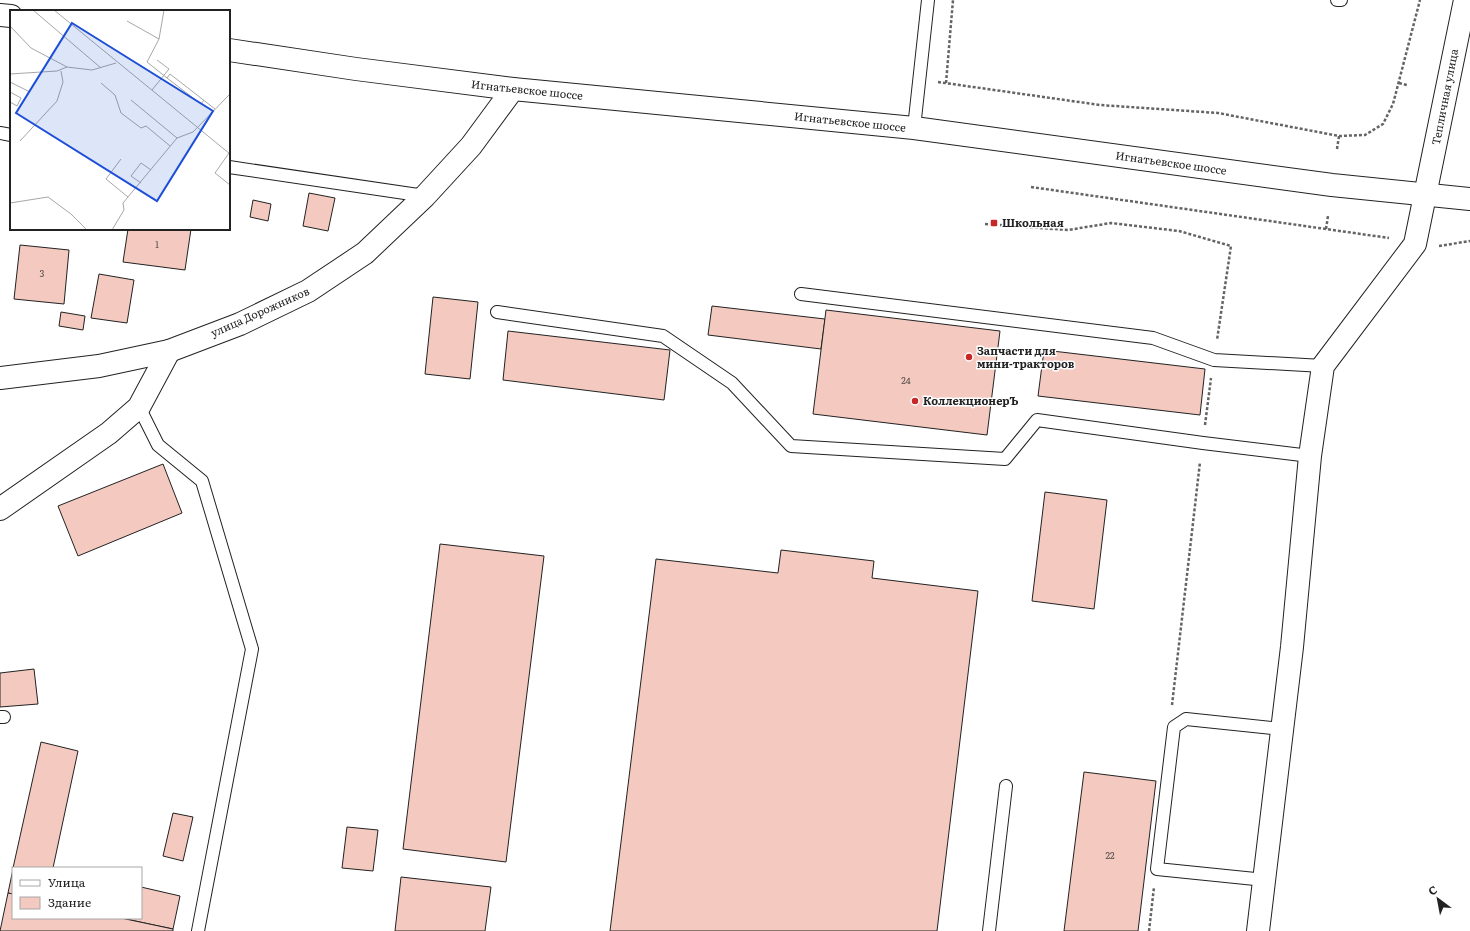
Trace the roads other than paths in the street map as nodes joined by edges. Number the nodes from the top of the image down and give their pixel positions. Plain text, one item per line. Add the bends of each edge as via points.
1 (928, 0) edge
2 (1337, 0) edge
3 (1341, 0) edge
4 (1465, 0) edge
5 (0, 15) edge
6 (10, 16) edge
7 (230, 50) edge
8 (513, 89) junction
9 (914, 128) junction
10 (0, 133) edge
11 (10, 135) edge
12 (230, 167) edge
13 (1426, 193) junction
14 (425, 196) junction
15 (1470, 199) edge
16 (801, 294) dead end
17 (497, 312) dead end
18 (169, 351) junction
19 (1323, 366) junction
20 (0, 378) edge
21 (139, 407) junction
22 (1310, 456) junction
23 (0, 509) edge
24 (1282, 729) junction
25 (1006, 786) dead end
26 (1265, 880) junction
27 (198, 931) edge
28 (989, 931) edge
29 (1258, 931) edge

1 - 9 lane
2 - 3 lane
4 - 13 street, Тепличная улица
5 - 6 street
7 - 8 street, Игнатьевское шоссе
8 - 9 street, Игнатьевское шоссе
8 - 14 street, улица Дорожников via 471,146
9 - 13 street, Игнатьевское шоссе via 1332,185
10 - 11 lane
12 - 14 lane
13 - 15 street, Игнатьевское шоссе
13 - 19 street, Тепличная улица via 1415,244
14 - 18 street, улица Дорожников via 365,253 308,292 240,324
16 - 19 lane via 1152,338 1214,360
17 - 22 lane via 663,336 732,383 791,446 1005,459 1037,420
18 - 20 street, улица Дорожников via 99,366
18 - 21 street
19 - 22 street
21 - 23 street via 109,433
21 - 27 lane via 158,446 202,481 252,649
22 - 24 street
24 - 26 street
24 - 26 lane via 1186,720 1174,727 1157,868
25 - 28 lane
26 - 29 street

